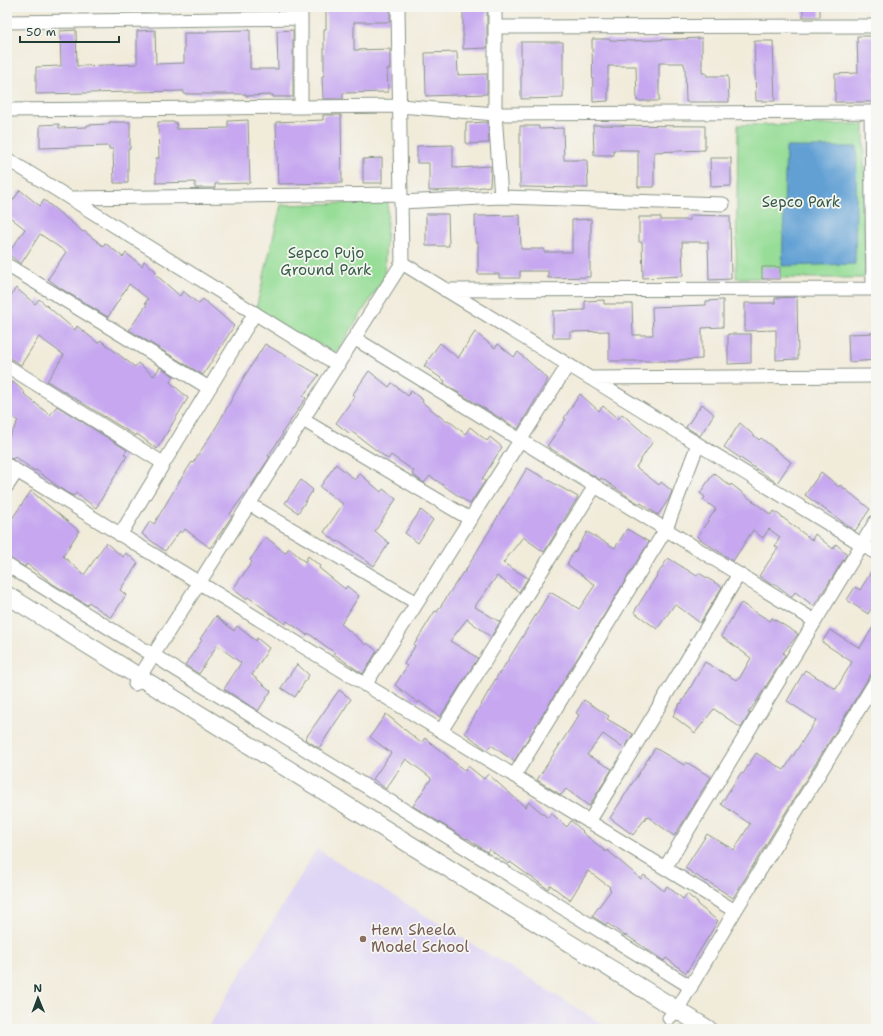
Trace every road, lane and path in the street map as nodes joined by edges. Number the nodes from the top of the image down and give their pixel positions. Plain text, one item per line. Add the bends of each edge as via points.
1 (398, 7) edge
2 (495, 7) edge
3 (301, 12) edge
4 (7, 22) edge
5 (876, 26) edge
6 (495, 27) junction
7 (400, 106) junction
8 (301, 107) junction
9 (7, 110) edge
10 (873, 112) edge
11 (496, 114) junction
12 (7, 159) edge
13 (501, 197) junction
14 (70, 198) junction
15 (401, 198) junction
16 (874, 201) edge
17 (723, 204) dead end
18 (402, 263) junction
19 (7, 265) edge
20 (875, 289) edge
21 (445, 290) junction
22 (255, 313) junction
23 (354, 338) junction
24 (338, 365) junction
25 (568, 365) junction
26 (7, 366) edge
27 (876, 376) edge
28 (590, 378) junction
29 (209, 388) junction
30 (303, 420) junction
31 (520, 440) junction
32 (698, 444) junction
33 (163, 463) junction
34 (12, 468) edge
35 (7, 486) edge
36 (595, 486) junction
37 (249, 504) junction
38 (470, 520) junction
39 (873, 525) edge
40 (666, 529) junction
41 (120, 535) junction
42 (862, 544) junction
43 (876, 547) edge
44 (876, 553) edge
45 (7, 565) edge
46 (739, 574) junction
47 (199, 584) junction
48 (7, 595) edge
49 (417, 603) junction
50 (7, 606) edge
51 (815, 621) junction
52 (154, 656) junction
53 (137, 681) junction
54 (876, 681) edge
55 (365, 685) junction
56 (441, 732) junction
57 (514, 776) junction
58 (589, 822) junction
59 (665, 868) junction
60 (735, 911) junction
61 (691, 987) junction
62 (673, 1014) junction
63 (687, 1029) edge
64 (708, 1029) edge

1 - 7 street
2 - 6 street
3 - 4 street
3 - 8 street
5 - 6 street
6 - 11 street
7 - 8 street
7 - 11 street
7 - 15 street
8 - 9 street
10 - 11 street
10 - 16 street
11 - 13 street
12 - 14 street
13 - 15 street
13 - 17 street
14 - 15 street
14 - 22 street
15 - 18 street
16 - 20 street
18 - 21 street
18 - 23 street
19 - 29 street
20 - 21 street
21 - 25 street
22 - 24 street
22 - 29 street
23 - 24 street
23 - 31 street
24 - 30 street
25 - 28 street
25 - 31 street
26 - 33 street
27 - 28 street
28 - 32 street
29 - 33 street
30 - 37 street
30 - 38 street
31 - 36 street
31 - 38 street
32 - 40 street
32 - 42 street
33 - 41 street
34 - 35 street
34 - 41 street
36 - 40 street
36 - 56 street
37 - 47 street
37 - 49 street
38 - 49 street
39 - 42 street
39 - 43 street
40 - 46 street
40 - 57 street
41 - 47 street
42 - 44 street
42 - 51 street
45 - 52 street
46 - 51 street
46 - 58 street
47 - 52 street
47 - 55 street
48 - 53 street
49 - 55 street
50 - 53 street
51 - 59 street
52 - 53 street
52 - 61 street
53 - 62 street
54 - 60 street
55 - 56 street
56 - 57 street
57 - 58 street
58 - 59 street
59 - 60 street
60 - 61 street
61 - 62 street
62 - 63 street
62 - 64 street

